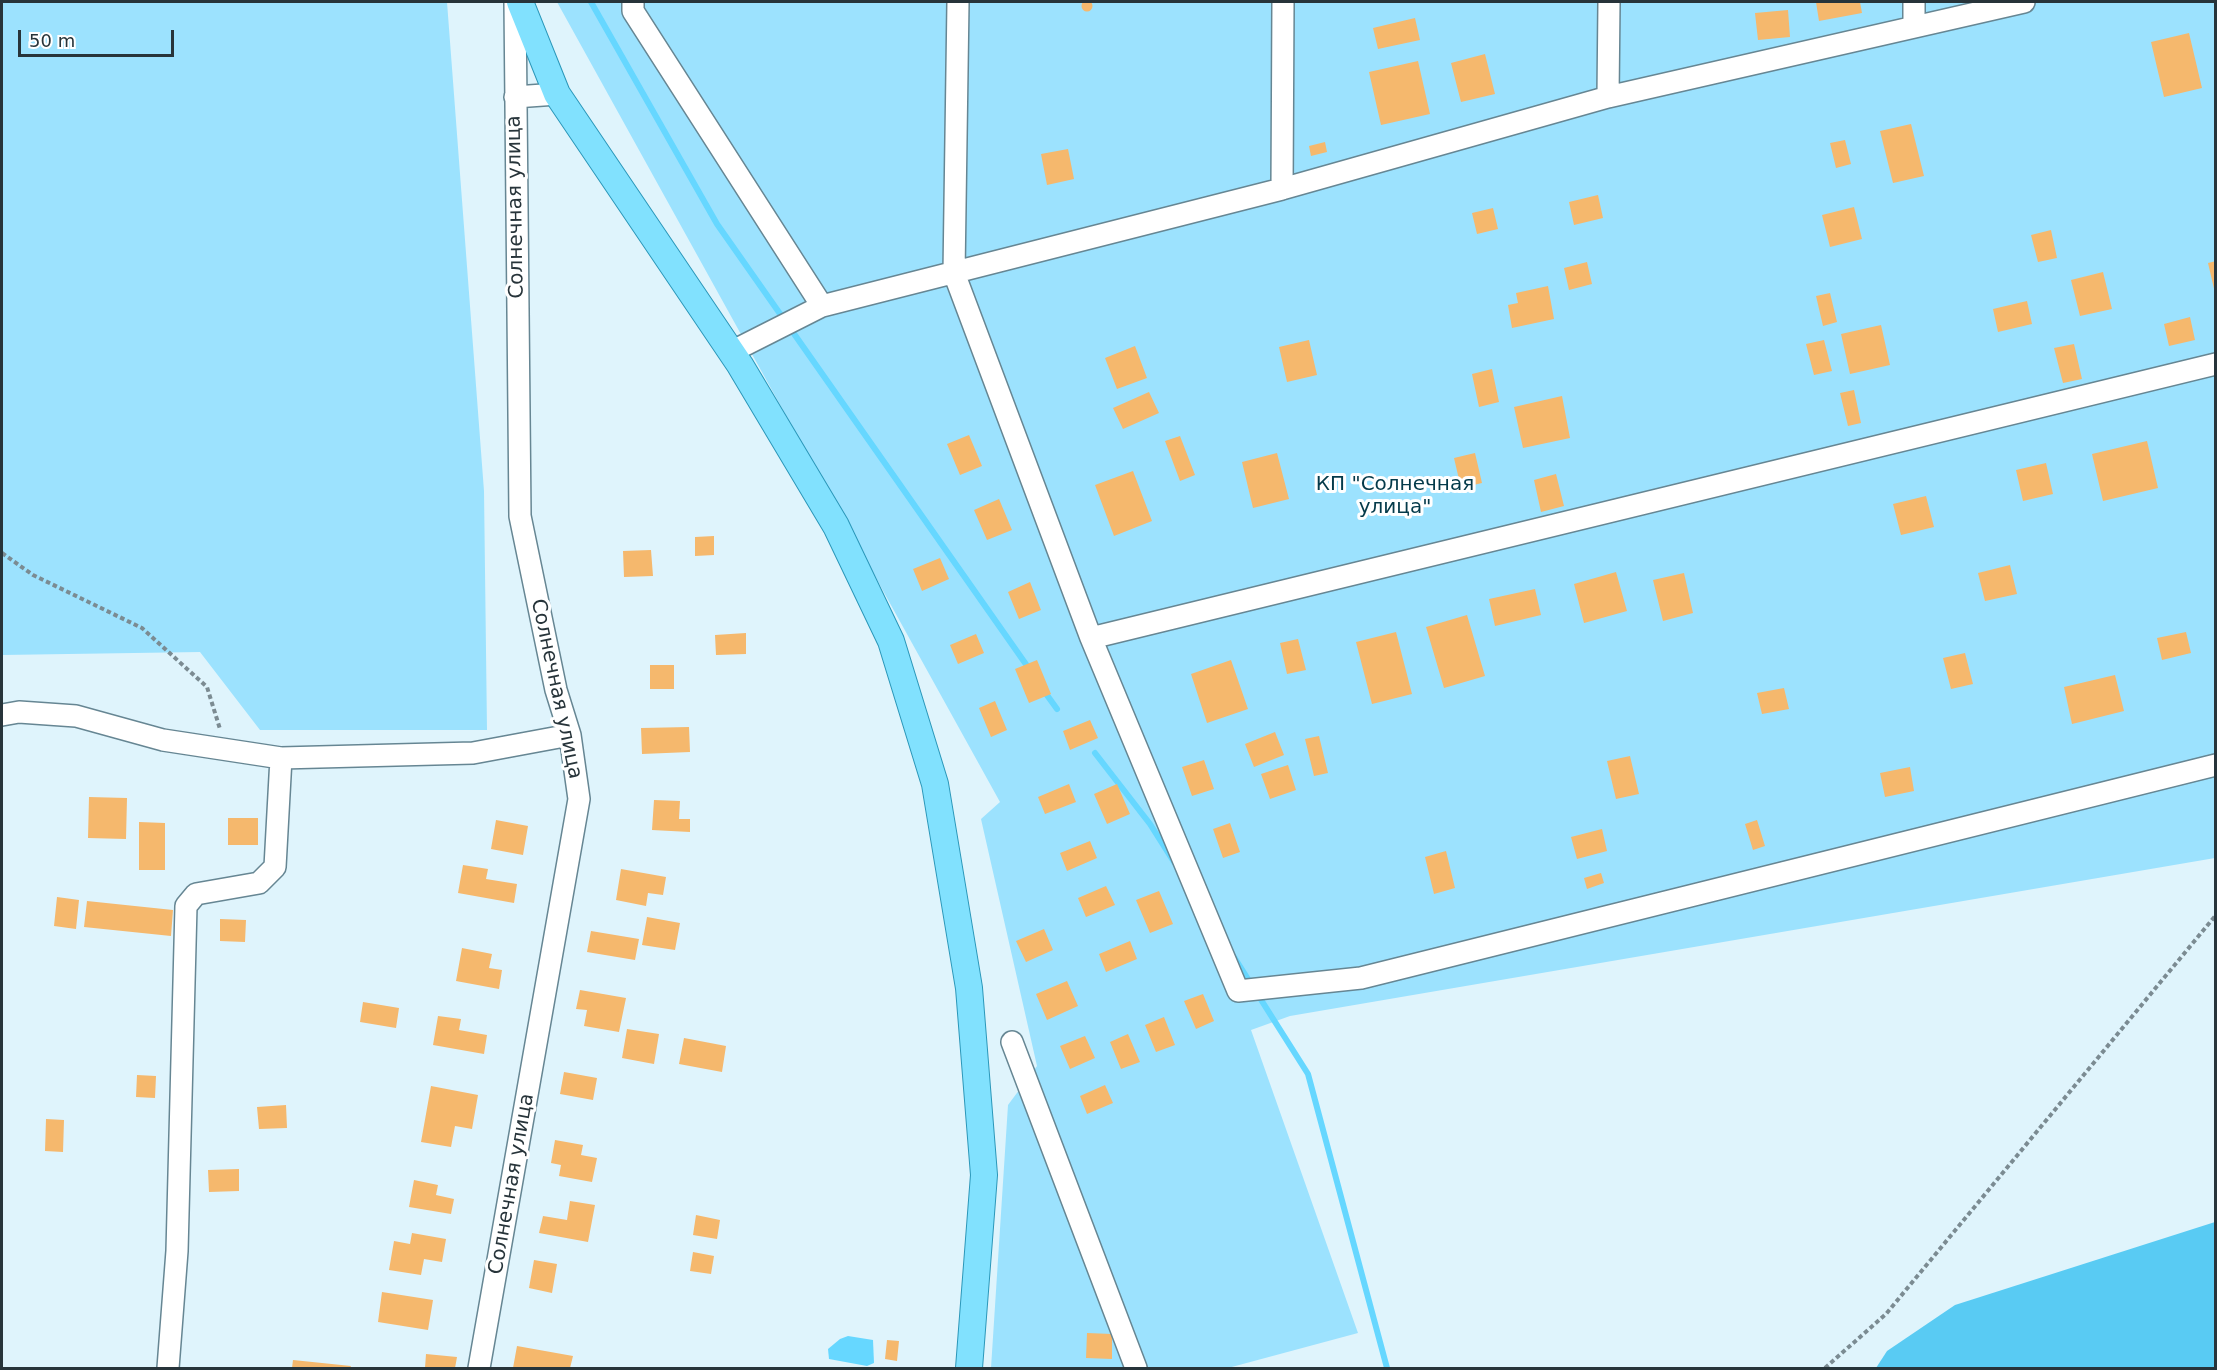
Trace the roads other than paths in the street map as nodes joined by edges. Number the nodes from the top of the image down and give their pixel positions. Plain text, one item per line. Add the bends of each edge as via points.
1 (518, 2) edge
2 (633, 2) edge
3 (958, 2) edge
4 (1283, 2) edge
5 (1609, 2) edge
6 (1914, 2) edge
7 (2024, 2) edge
8 (1914, 25) junction
9 (557, 94) junction
10 (515, 97) junction
11 (1608, 97) junction
12 (1282, 189) junction
13 (954, 273) junction
14 (822, 306) junction
15 (731, 352) junction
16 (2216, 364) edge
17 (1091, 638) junction
18 (2, 715) edge
19 (570, 735) junction
20 (281, 758) junction
21 (2216, 765) edge
22 (1012, 1042) dead end
23 (168, 1368) edge
24 (478, 1368) edge
25 (969, 1368) edge
26 (1136, 1368) edge

1 - 9 main road
1 - 10 street, Солнечная улица
2 - 14 street via 633,11
3 - 13 street
4 - 12 street
5 - 11 street
6 - 8 street
7 - 8 street
8 - 11 street
9 - 10 street
9 - 15 main road
10 - 19 street, Солнечная улица via 520,516 556,690
11 - 12 street
12 - 13 street
13 - 14 street
13 - 17 street
14 - 15 street
15 - 25 main road via 836,526 891,641 935,784 969,988 984,1175
16 - 17 street
17 - 21 street via 1239,991 1361,978
18 - 20 street via 19,712 75,716 163,740
19 - 20 street via 472,753
19 - 24 street, Солнечная улица via 579,799
20 - 23 street via 275,867 259,884 196,894 186,906 177,1251
22 - 26 street

